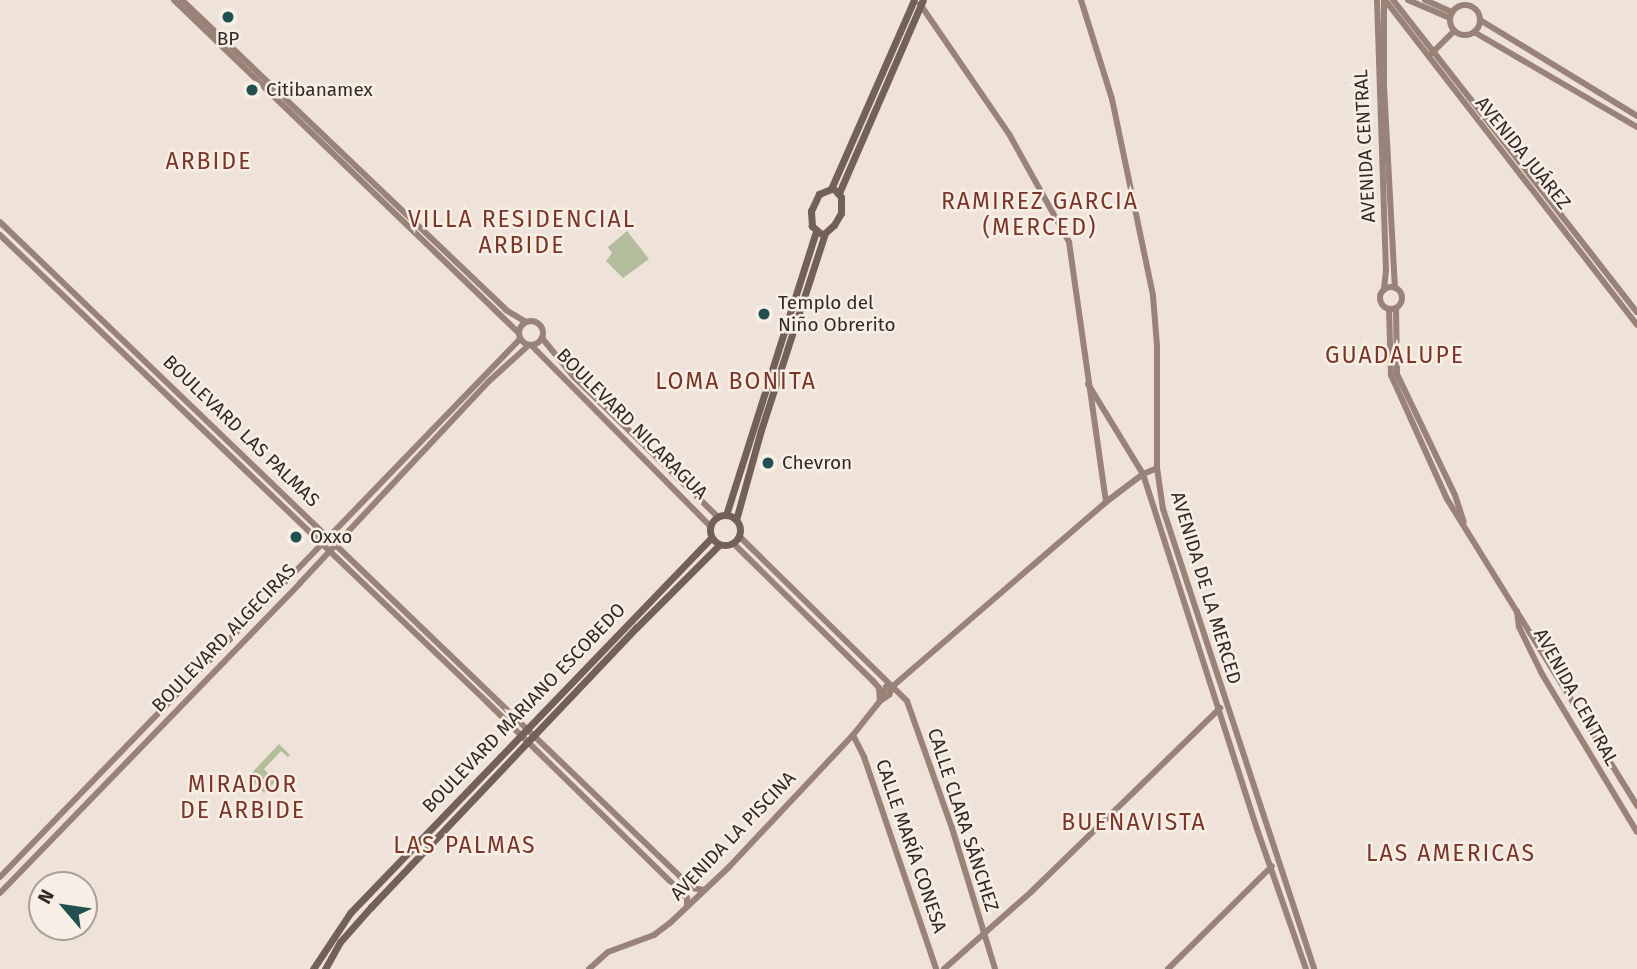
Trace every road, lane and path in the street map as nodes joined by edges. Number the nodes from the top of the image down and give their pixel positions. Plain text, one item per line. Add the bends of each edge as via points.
1 (174, 0) edge
2 (182, 0) edge
3 (1081, 0) edge
4 (1377, 0) edge
5 (1384, 0) edge
6 (1393, 0) edge
7 (1408, 0) edge
8 (1425, 0) edge
9 (918, 1) edge
10 (1451, 15) junction
11 (1480, 20) junction
12 (1454, 31) junction
13 (1474, 32) junction
14 (1432, 53) junction
15 (1637, 116) edge
16 (1637, 127) edge
17 (835, 191) junction
18 (0, 222) edge
19 (820, 232) junction
20 (0, 235) edge
21 (1395, 288) junction
22 (1384, 290) junction
23 (1392, 308) junction
24 (1637, 312) edge
25 (526, 321) junction
26 (1637, 325) edge
27 (519, 335) junction
28 (542, 338) junction
29 (530, 345) junction
30 (1088, 384) junction
31 (1157, 468) junction
32 (1143, 474) junction
33 (1106, 502) junction
34 (722, 516) junction
35 (736, 520) junction
36 (710, 526) junction
37 (739, 536) junction
38 (711, 538) junction
39 (332, 541) junction
40 (733, 543) junction
41 (719, 545) junction
42 (326, 548) junction
43 (1517, 611) junction
44 (1552, 667) junction
45 (1542, 674) junction
46 (893, 686) junction
47 (880, 701) junction
48 (1220, 708) junction
49 (527, 728) junction
50 (521, 735) junction
51 (853, 735) junction
52 (535, 736) junction
53 (528, 743) junction
54 (1637, 806) edge
55 (1637, 832) edge
56 (1272, 866) junction
57 (0, 877) edge
58 (694, 890) junction
59 (704, 890) junction
60 (0, 893) edge
61 (687, 898) junction
62 (687, 906) junction
63 (982, 934) junction
64 (313, 969) edge
65 (325, 969) edge
66 (589, 969) edge
67 (936, 969) edge
68 (944, 969) edge
69 (995, 969) edge
70 (1168, 969) edge
71 (1306, 969) edge
72 (1314, 969) edge

1 - 27 street
2 - 25 street via 506,310
3 - 31 street, AVENIDA DE LA MERCED via 1112,99 1153,296
4 - 22 street, AVENIDA CENTRAL
5 - 21 street, AVENIDA CENTRAL
5 - 26 street, AVENIDA JUÁREZ
6 - 14 street, AVENIDA JUÁREZ
7 - 10 street
8 - 10 street
9 - 17 main road
9 - 30 street via 1009,134 1069,242
10 - 11 street via 1459,6 1468,5 1476,9
10 - 12 street
11 - 13 street
11 - 15 street
12 - 13 street
12 - 14 street
13 - 16 street
14 - 24 street, AVENIDA JUÁREZ
17 - 19 main road via 841,213 834,225
17 - 19 main road via 822,192 813,204 810,217
18 - 39 street, BOULEVARD LAS PALMAS
19 - 34 main road
19 - 35 main road
20 - 42 street, BOULEVARD LAS PALMAS
21 - 22 street
21 - 23 street via 1401,299
22 - 23 street via 1380,301
23 - 43 street, AVENIDA CENTRAL via 1391,375 1447,499
25 - 27 street
25 - 28 street via 539,324
27 - 29 street
27 - 39 street, BOULEVARD ALGECIRAS
28 - 29 street
28 - 34 street, BOULEVARD NICARAGUA via 573,376
29 - 36 street, BOULEVARD NICARAGUA
29 - 39 street, BOULEVARD ALGECIRAS
30 - 32 street, AVENIDA DE LA MERCED
30 - 33 street
31 - 32 street, AVENIDA LA PISCINA
31 - 72 street, AVENIDA DE LA MERCED via 1163,509
32 - 33 street, AVENIDA LA PISCINA
32 - 48 street, AVENIDA DE LA MERCED
33 - 46 street, AVENIDA LA PISCINA
34 - 35 main road
34 - 36 main road
35 - 37 main road
36 - 38 main road
37 - 40 main road
37 - 46 street
38 - 41 main road
38 - 49 main road, BOULEVARD MARIANO ESCOBEDO
39 - 42 street, BOULEVARD ALGECIRAS
39 - 49 street, BOULEVARD LAS PALMAS
40 - 41 main road
40 - 47 street via 873,681
41 - 52 main road, BOULEVARD MARIANO ESCOBEDO
42 - 50 street, BOULEVARD LAS PALMAS
42 - 57 street, BOULEVARD ALGECIRAS
42 - 60 street, BOULEVARD ALGECIRAS
43 - 44 street, AVENIDA CENTRAL
43 - 45 street, AVENIDA CENTRAL via 1519,626
44 - 45 street
44 - 54 street, AVENIDA CENTRAL
45 - 55 street, AVENIDA CENTRAL
46 - 47 street, AVENIDA LA PISCINA via 883,690
46 - 63 street, CALLE CLARA SÁNCHEZ via 909,707 952,828
47 - 51 street, AVENIDA LA PISCINA
48 - 56 street, AVENIDA DE LA MERCED
48 - 63 street
49 - 50 main road, BOULEVARD MARIANO ESCOBEDO
49 - 52 street, BOULEVARD LAS PALMAS
50 - 53 street, BOULEVARD LAS PALMAS
50 - 64 main road, BOULEVARD MARIANO ESCOBEDO via 350,913
51 - 59 street, AVENIDA LA PISCINA
51 - 67 street, CALLE MARÍA CONESA
52 - 53 main road, BOULEVARD MARIANO ESCOBEDO
52 - 58 street, BOULEVARD LAS PALMAS
53 - 61 street, BOULEVARD LAS PALMAS
53 - 65 main road, BOULEVARD MARIANO ESCOBEDO via 348,932
56 - 70 street
56 - 71 street, AVENIDA DE LA MERCED
58 - 59 street
58 - 61 street
59 - 62 street, AVENIDA LA PISCINA
61 - 62 street
62 - 66 street, AVENIDA LA PISCINA via 654,935 615,948
63 - 68 street
63 - 69 street, CALLE CLARA SÁNCHEZ

